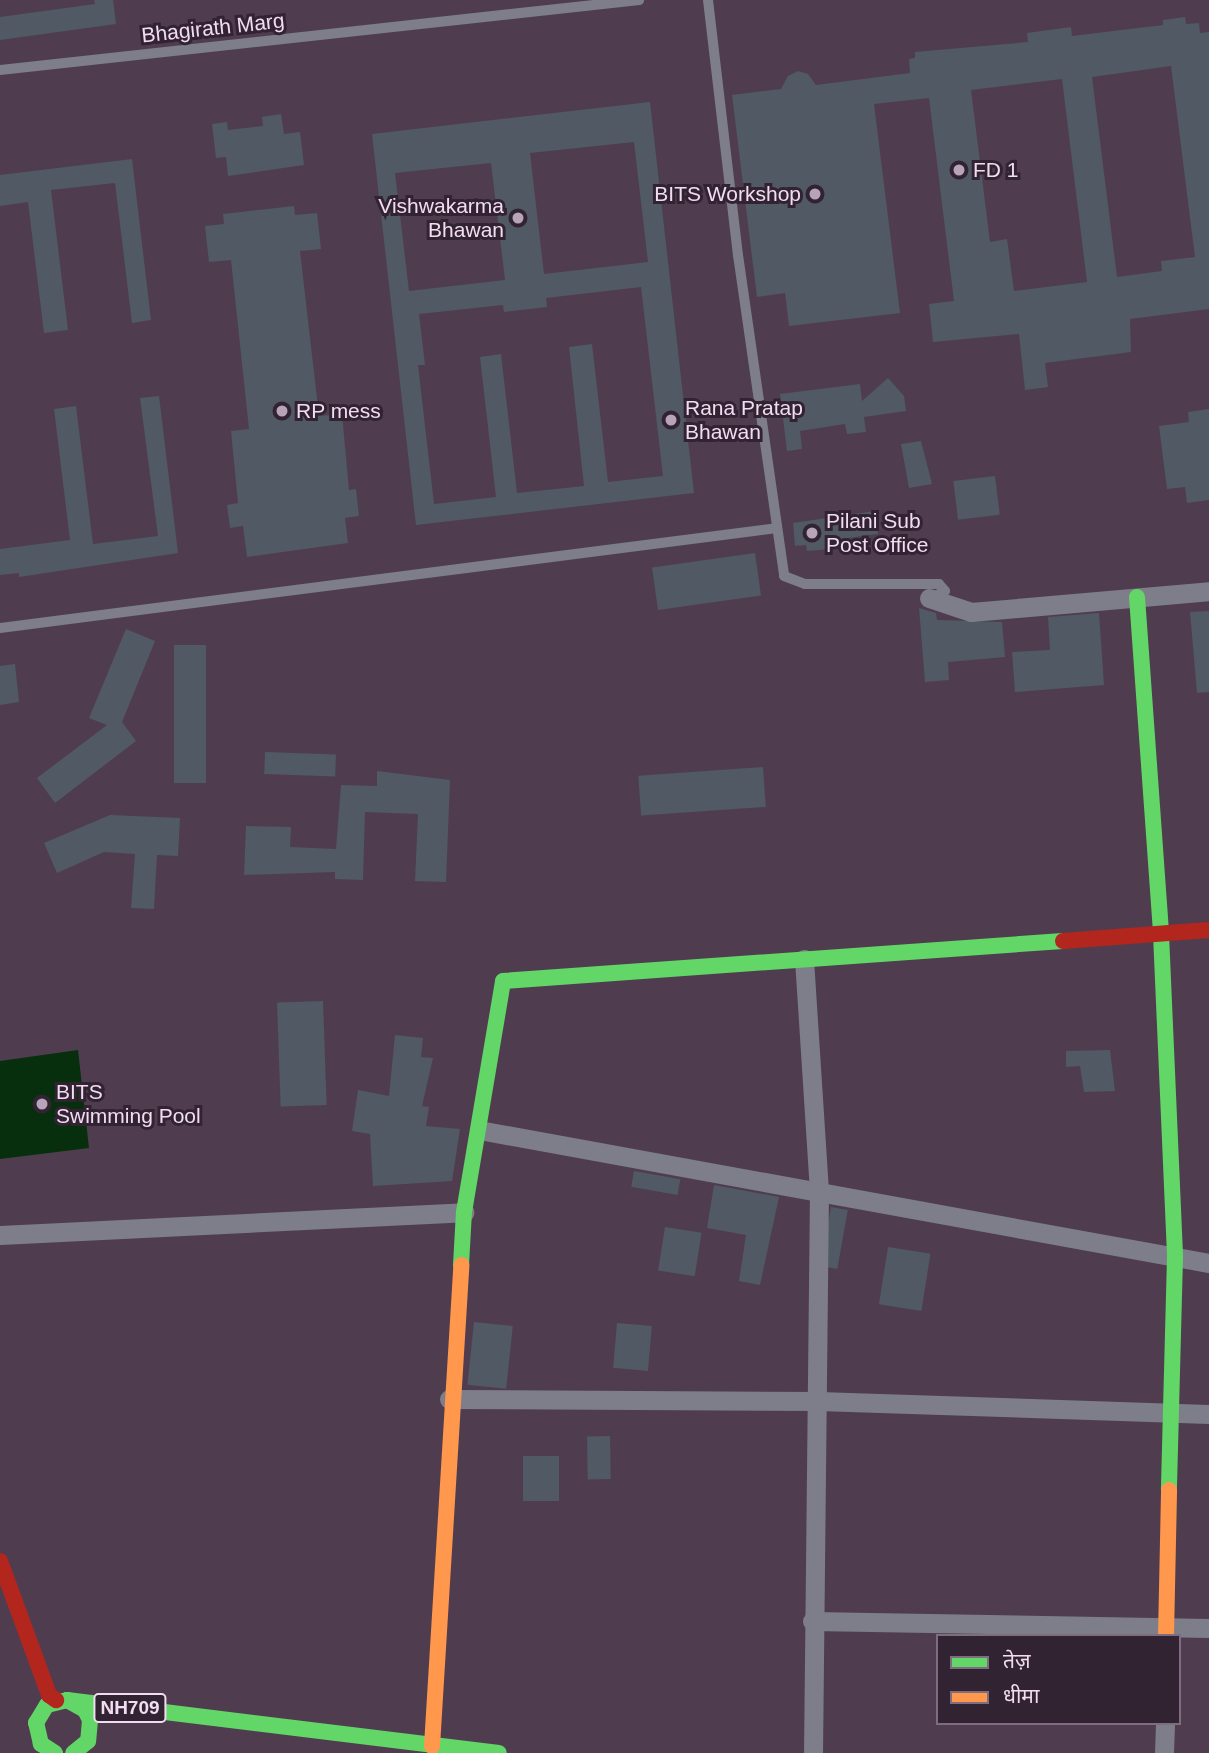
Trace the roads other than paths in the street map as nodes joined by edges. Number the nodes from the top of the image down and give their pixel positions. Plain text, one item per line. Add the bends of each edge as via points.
1 (639, 0) edge
2 (708, 0) edge
3 (0, 70) edge
4 (777, 528) junction
5 (1209, 591) edge
6 (1137, 597) junction
7 (929, 598) joint
8 (0, 628) edge
9 (1209, 930) edge
10 (1161, 934) junction
11 (804, 959) junction
12 (479, 1130) junction
13 (819, 1191) junction
14 (464, 1212) junction
15 (0, 1235) edge
16 (1175, 1258) junction
17 (1209, 1264) edge
18 (449, 1399) junction
19 (818, 1401) junction
20 (1168, 1413) junction
21 (1209, 1414) edge
22 (0, 1561) edge
23 (812, 1622) junction
24 (1209, 1628) edge
25 (1166, 1632) edge
26 (62, 1700) junction
27 (33, 1703) dead end
28 (192, 1717) junction
29 (36, 1723) junction
30 (1165, 1725) edge
31 (432, 1746) junction
32 (80, 1749) edge
33 (51, 1752) edge
34 (499, 1753) edge
35 (813, 1753) edge
36 (1164, 1753) edge

1 - 3 lane, Bhagirath Marg
2 - 4 lane
4 - 7 lane via 784,576 791,583 943,586 945,591
4 - 8 lane
5 - 6 street
6 - 7 street via 971,612
6 - 10 street
9 - 10 street
10 - 11 street
10 - 16 street
11 - 12 street via 503,981
11 - 13 street
12 - 13 street
12 - 14 street
13 - 16 street
13 - 19 street
14 - 15 street
14 - 18 street
16 - 17 street
16 - 20 street
18 - 19 street
18 - 31 street
19 - 20 street
19 - 23 street
20 - 21 street
20 - 25 street
22 - 26 street via 48,1695
23 - 25 street
23 - 35 street
24 - 25 street
26 - 28 street, NH709
26 - 29 street via 40,1713
26 - 32 street, NH709 via 85,1710 91,1730
27 - 29 street
28 - 31 street, NH709
28 - 32 street, NH709 via 111,1726
29 - 33 street via 41,1744
30 - 36 street
31 - 34 street, NH709

